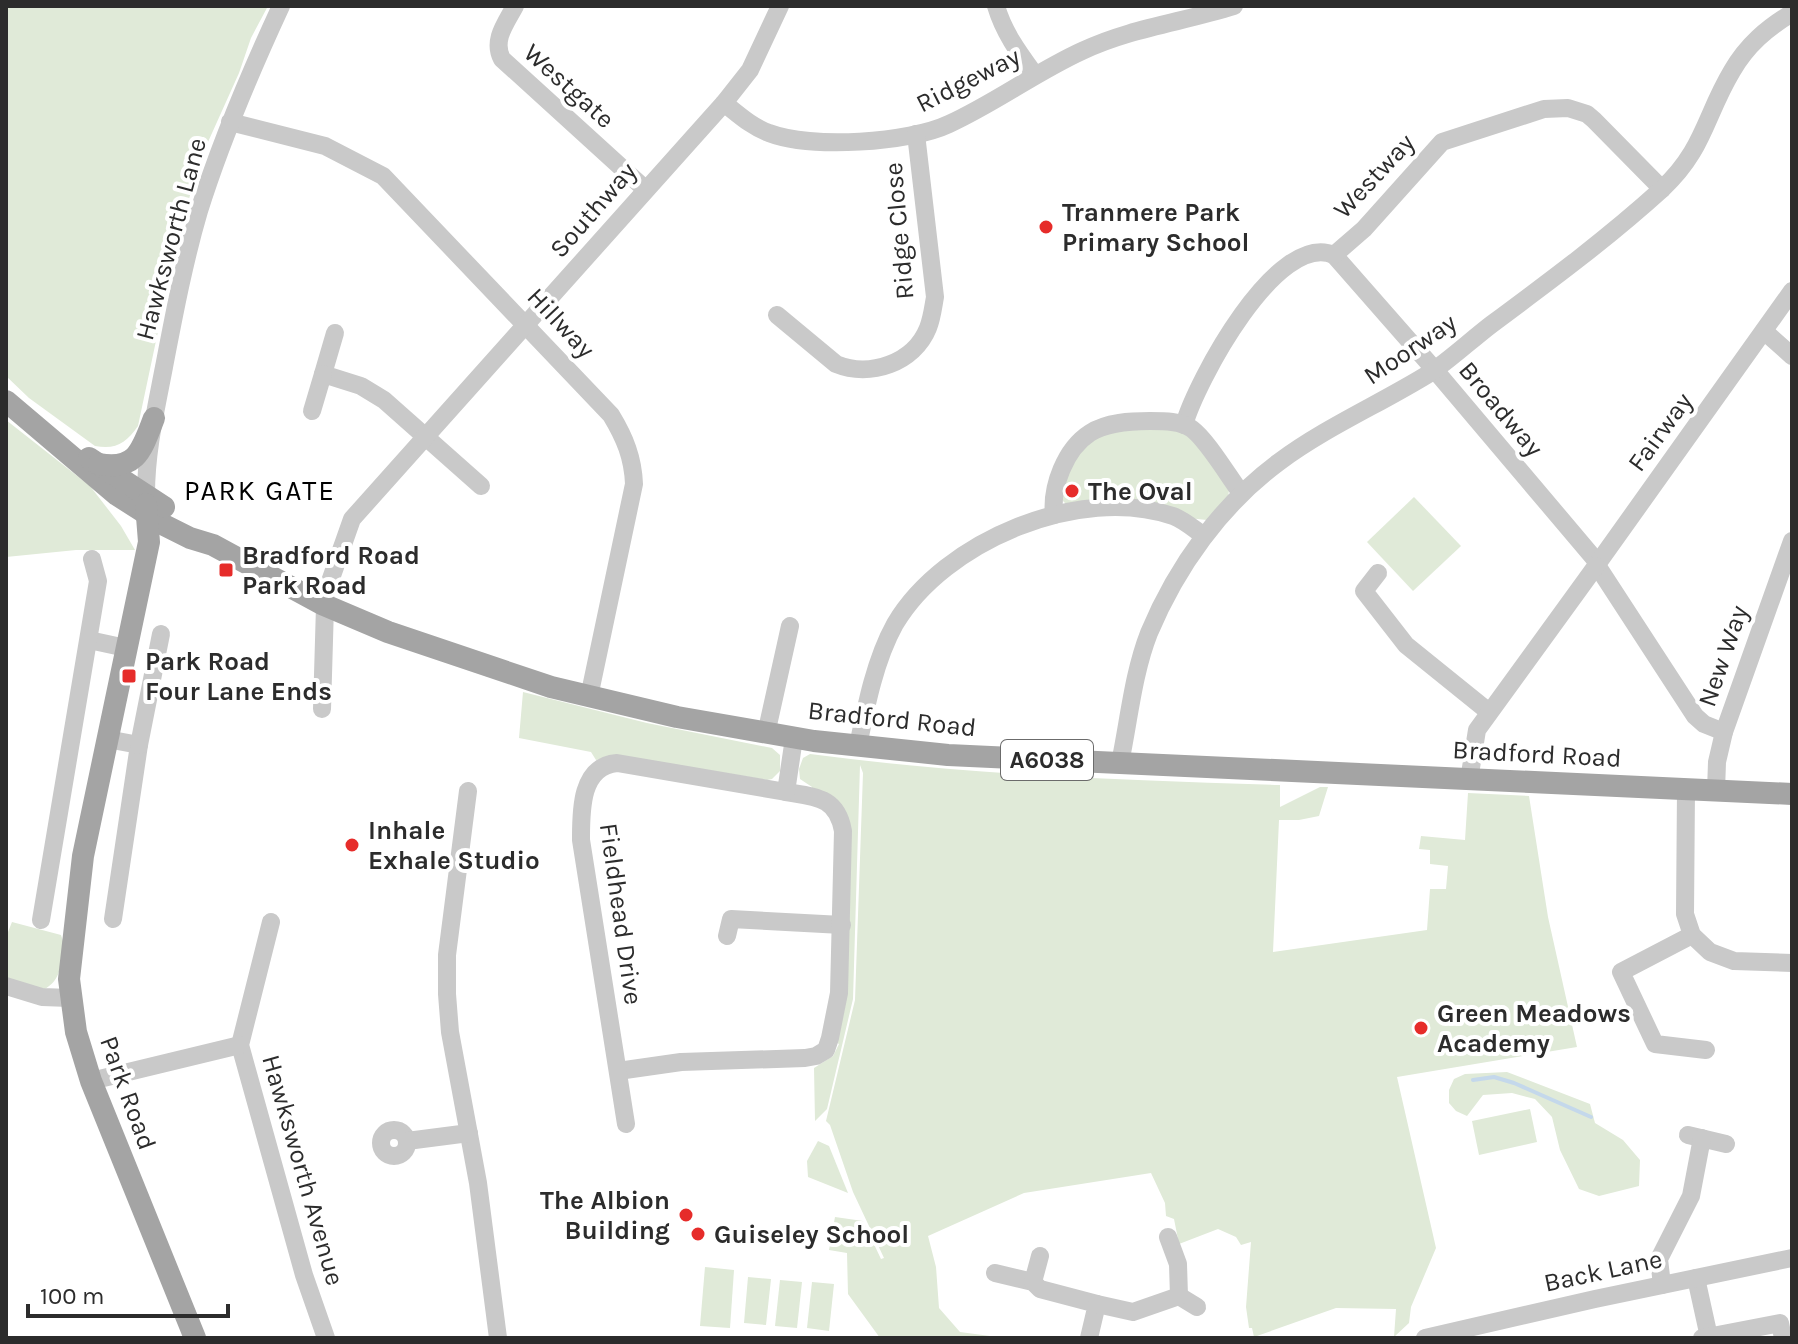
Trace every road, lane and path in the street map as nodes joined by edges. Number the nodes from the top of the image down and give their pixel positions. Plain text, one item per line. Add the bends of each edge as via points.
1 (281, 6) edge
2 (515, 6) edge
3 (780, 6) edge
4 (996, 6) edge
5 (1234, 6) edge
6 (1792, 13) edge
7 (1035, 75) junction
8 (724, 103) junction
9 (230, 122) junction
10 (916, 134) junction
11 (645, 189) junction
12 (1662, 189) junction
13 (1334, 255) junction
14 (1792, 291) edge
15 (777, 315) dead end
16 (528, 325) junction
17 (1764, 331) junction
18 (335, 333) dead end
19 (1792, 356) edge
20 (1434, 369) junction
21 (323, 374) junction
22 (6, 401) edge
23 (312, 411) dead end
24 (154, 418) junction
25 (1184, 425) junction
26 (427, 437) junction
27 (61, 448) junction
28 (98, 464) junction
29 (481, 486) dead end
30 (1241, 493) junction
31 (146, 503) junction
32 (1054, 515) junction
33 (1204, 536) junction
34 (190, 538) junction
35 (1792, 541) edge
36 (213, 545) junction
37 (92, 559) dead end
38 (1597, 564) junction
39 (143, 569) junction
40 (1378, 573) dead end
41 (324, 605) junction
42 (790, 626) dead end
43 (161, 634) dead end
44 (89, 640) junction
45 (126, 648) junction
46 (589, 697) junction
47 (322, 709) dead end
48 (1489, 712) junction
49 (1724, 732) junction
50 (766, 734) junction
51 (794, 738) junction
52 (107, 739) junction
53 (139, 745) junction
54 (858, 746) junction
55 (1120, 763) junction
56 (1469, 780) junction
57 (1686, 789) junction
58 (468, 791) dead end
59 (1716, 791) junction
60 (786, 792) junction
61 (1792, 794) edge
62 (53, 851) junction
63 (83, 856) junction
64 (113, 919) dead end
65 (41, 920) dead end
66 (271, 922) dead end
67 (842, 925) junction
68 (1692, 935) junction
69 (727, 936) dead end
70 (1792, 963) edge
71 (6, 986) edge
72 (70, 998) junction
73 (240, 1045) junction
74 (1706, 1050) dead end
75 (618, 1071) junction
76 (91, 1081) junction
77 (626, 1124) dead end
78 (469, 1133) junction
79 (407, 1141) dead end
80 (1726, 1144) dead end
81 (1168, 1237) dead end
82 (1040, 1256) dead end
83 (1792, 1258) edge
84 (995, 1273) dead end
85 (1696, 1278) junction
86 (1033, 1282) junction
87 (1662, 1285) junction
88 (1179, 1296) junction
89 (1097, 1304) junction
90 (1197, 1307) dead end
91 (1705, 1337) edge
92 (195, 1338) edge
93 (326, 1338) edge
94 (498, 1338) edge
95 (1089, 1338) edge
96 (1425, 1338) edge
97 (1783, 1338) edge

1 - 9 street, Hawksworth Lane
2 - 11 street, Westgate via 497,45 502,59
3 - 8 street, Southway via 750,70
4 - 7 street
5 - 7 street, Ridgeway via 1117,37
6 - 12 street, Moorway via 1768,27 1732,70 1693,155
7 - 10 street, Ridgeway via 959,119
8 - 10 street, Ridgeway via 773,135 846,141
8 - 11 street, Southway
9 - 16 street, Hillway via 325,146 383,176
9 - 24 street, Hawksworth Lane via 195,227
10 - 15 street, Ridge Close via 935,297 921,340 883,367 846,368
11 - 16 street, Southway
12 - 13 street, Westway via 1587,114 1544,109 1442,142
12 - 20 street, Moorway
13 - 20 street, Broadway
13 - 25 street, Westway via 1308,254 1272,279 1230,333
14 - 17 street, Fairway
16 - 26 street, Southway
16 - 46 street, Hillway via 611,415 633,464 631,508
17 - 19 street
17 - 38 street, Fairway
18 - 21 street
20 - 30 street, Moorway via 1320,435
20 - 38 street, Broadway
21 - 23 street
21 - 26 street via 370,390
22 - 27 main road, A6038
24 - 28 main road via 134,459 115,467
24 - 31 street, Hawksworth Lane
25 - 30 street via 1199,436
25 - 32 street via 1136,421 1089,433 1062,468
26 - 29 street
26 - 41 street, Southway via 352,519
27 - 28 main road, A6038
27 - 31 main road, A6038 via 117,495
28 - 31 main road, A6038
30 - 33 street, Moorway
31 - 34 main road, Bradford Road / A6038
31 - 36 main road, Bradford Road / A6038
31 - 39 main road, Park Road via 149,542
32 - 33 street via 1105,509 1156,512 1183,521
32 - 54 street via 981,544 925,585 889,637
33 - 55 street, Moorway via 1149,634
34 - 36 main road, Bradford Road / A6038
34 - 39 main road via 161,546
35 - 49 street, New Way
36 - 41 main road, Bradford Road / A6038
37 - 44 street via 98,581
38 - 48 street, Fairway
38 - 49 street, Broadway via 1695,716
39 - 45 main road, Park Road
40 - 48 street via 1364,591 1406,645
41 - 46 main road, Bradford Road / A6038 via 415,642
41 - 47 street, Southway
42 - 50 street
43 - 53 street
44 - 45 street
44 - 62 street
45 - 52 main road, Park Road
46 - 50 main road, Bradford Road / A6038
48 - 56 street, Fairway via 1477,730
49 - 59 street, New Way
50 - 51 main road, Bradford Road / A6038
51 - 54 main road, Bradford Road / A6038
51 - 60 street
52 - 53 street
52 - 63 main road, Park Road
53 - 64 street
54 - 55 main road, Bradford Road / A6038
55 - 56 main road, Bradford Road / A6038
56 - 57 main road, Bradford Road / A6038
57 - 59 main road, Bradford Road / A6038
57 - 68 street via 1685,914
58 - 78 street via 447,955 450,1032
59 - 61 main road, Bradford Road / A6038
60 - 67 street, Fieldhead Drive via 817,797 840,816
60 - 75 street, Fieldhead Drive via 617,763 602,766 590,779 581,840
62 - 63 street
62 - 65 street
63 - 72 main road, Park Road
66 - 73 street, Hawksworth Avenue
67 - 69 street via 731,919
67 - 75 street, Fieldhead Drive via 839,993 826,1050 816,1056 681,1062
68 - 70 street via 1710,952 1734,961
68 - 74 street via 1621,972 1655,1044
71 - 72 street via 42,997
72 - 76 main road, Park Road
73 - 76 street
73 - 93 street, Hawksworth Avenue
75 - 77 street, Fieldhead Drive
76 - 92 main road, Park Road
78 - 79 street
78 - 94 street
80 - 87 street via 1695,1136 1691,1196 1659,1259
81 - 88 street via 1178,1264
82 - 86 street
83 - 85 street, Back Lane
84 - 86 street
85 - 87 street, Back Lane
85 - 91 street
86 - 89 street via 1040,1289
87 - 96 street, Back Lane
88 - 89 street via 1133,1312
88 - 90 street
89 - 95 street
91 - 97 street via 1780,1323

